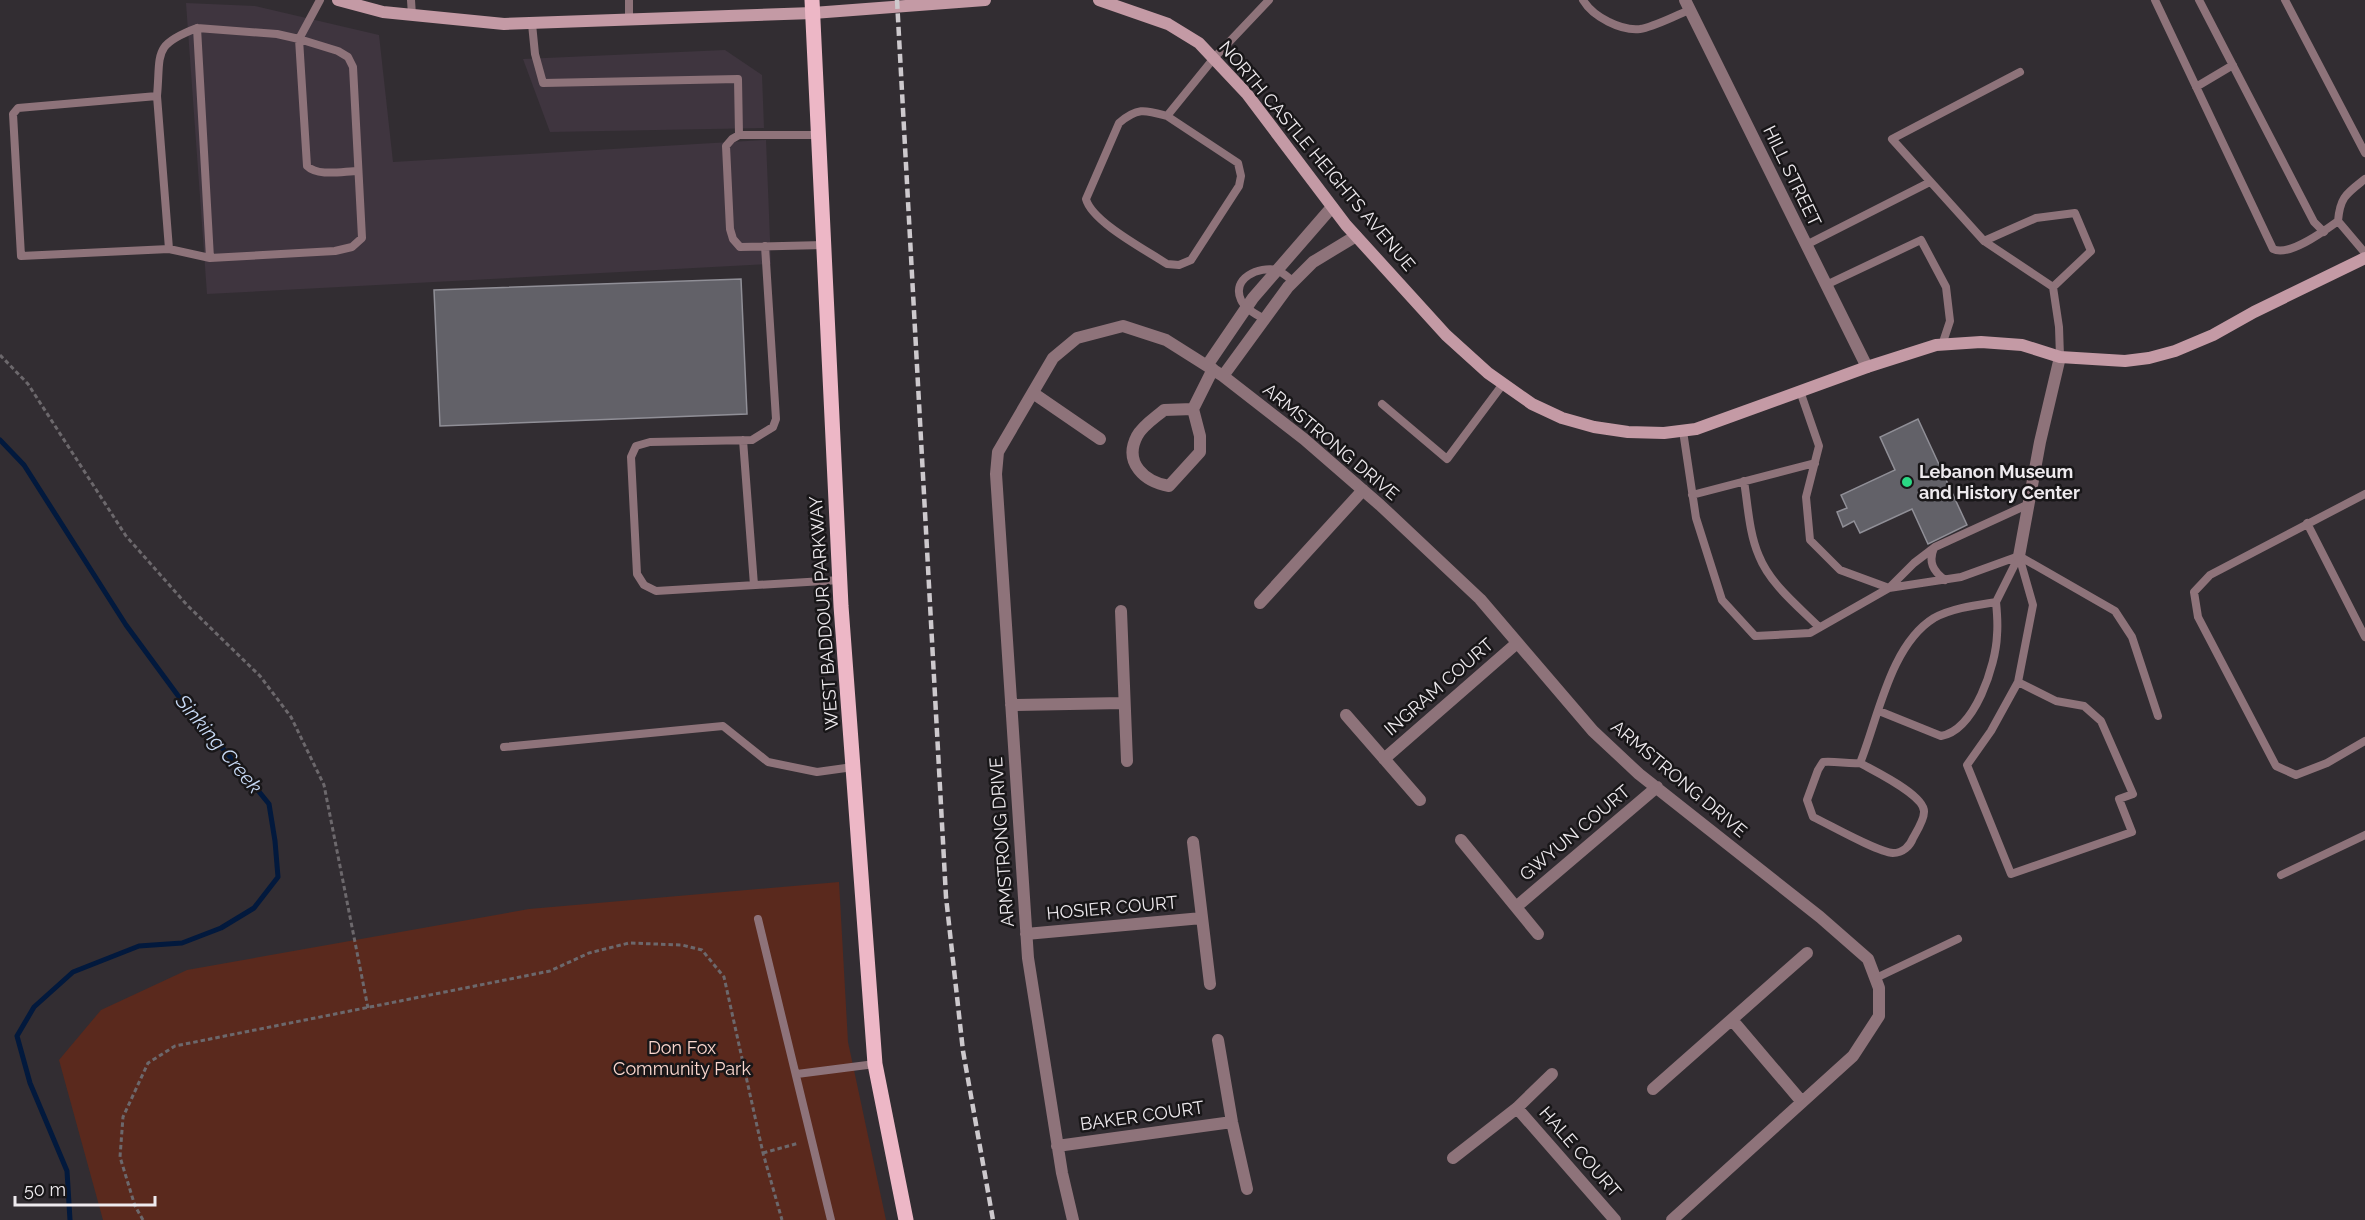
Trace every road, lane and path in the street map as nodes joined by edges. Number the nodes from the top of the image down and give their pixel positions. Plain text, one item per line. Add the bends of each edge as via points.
1 (320, 0) edge
2 (338, 0) edge
3 (411, 0) edge
4 (629, 0) edge
5 (985, 0) edge
6 (1099, 0) edge
7 (1269, 0) edge
8 (1583, 0) edge
9 (2155, 0) edge
10 (2199, 0) edge
11 (2285, 0) edge
12 (1113, 2) edge
13 (1687, 5) edge
14 (812, 6) edge
15 (411, 15) junction
16 (628, 21) junction
17 (532, 24) junction
18 (197, 28) junction
19 (299, 39) junction
20 (1214, 58) junction
21 (2233, 65) junction
22 (2020, 72) dead end
23 (2196, 87) junction
24 (157, 96) junction
25 (1167, 116) junction
26 (739, 135) junction
27 (818, 135) junction
28 (2365, 153) edge
29 (358, 171) junction
30 (2365, 179) edge
31 (1930, 182) junction
32 (1332, 207) junction
33 (2338, 222) junction
34 (2324, 232) junction
35 (1356, 236) junction
36 (1984, 241) junction
37 (824, 245) junction
38 (1806, 245) junction
39 (765, 246) junction
40 (169, 249) junction
41 (2365, 253) edge
42 (210, 258) junction
43 (2365, 258) edge
44 (1278, 270) junction
45 (1293, 281) junction
46 (1826, 285) junction
47 (2053, 287) junction
48 (1247, 307) junction
49 (1264, 319) junction
50 (1942, 345) junction
51 (0, 355) edge
52 (2060, 357) junction
53 (1867, 367) junction
54 (1215, 370) junction
55 (1503, 384) junction
56 (1800, 391) junction
57 (1033, 393) junction
58 (1382, 404) dead end
59 (1192, 409) junction
60 (1683, 431) junction
61 (1100, 439) dead end
62 (744, 440) junction
63 (1815, 463) junction
64 (1744, 482) junction
65 (1363, 490) junction
66 (2365, 494) edge
67 (1692, 495) junction
68 (2029, 504) junction
69 (2307, 523) junction
70 (1935, 547) junction
71 (2019, 556) junction
72 (840, 580) junction
73 (1945, 580) junction
74 (754, 585) junction
75 (1889, 588) junction
76 (1996, 602) junction
77 (1260, 603) dead end
78 (1121, 611) dead end
79 (1819, 627) junction
80 (2365, 637) edge
81 (1517, 642) junction
82 (2018, 682) junction
83 (1123, 703) junction
84 (1011, 705) junction
85 (1879, 711) junction
86 (1346, 715) dead end
87 (2158, 716) dead end
88 (2365, 741) edge
89 (504, 747) dead end
90 (1384, 759) junction
91 (1127, 761) dead end
92 (1860, 763) junction
93 (853, 767) junction
94 (1657, 788) junction
95 (1420, 800) dead end
96 (2365, 835) edge
97 (1461, 840) dead end
98 (1193, 842) dead end
99 (2281, 875) dead end
100 (1516, 907) junction
101 (1202, 918) junction
102 (758, 919) dead end
103 (1026, 934) junction
104 (1538, 934) dead end
105 (1958, 939) dead end
106 (1807, 953) dead end
107 (1876, 978) junction
108 (1210, 984) dead end
109 (368, 1008) junction
110 (1732, 1020) junction
111 (1218, 1040) dead end
112 (875, 1064) junction
113 (797, 1074) junction
114 (1552, 1074) dead end
115 (1653, 1089) dead end
116 (1802, 1102) junction
117 (1517, 1108) junction
118 (1232, 1122) junction
119 (812, 1140) junction
120 (1057, 1146) junction
121 (763, 1153) junction
122 (1453, 1158) dead end
123 (1246, 1189) dead end
124 (143, 1220) edge
125 (782, 1220) edge
126 (831, 1220) edge
127 (906, 1220) edge
128 (1073, 1220) edge
129 (1615, 1220) edge
130 (1672, 1220) edge

1 - 19 lane
2 - 15 street
3 - 15 lane
4 - 16 lane
5 - 14 street
6 - 12 street, NORTH CASTLE HEIGHTS AVENUE
7 - 20 lane
8 - 13 lane via 1608,24 1640,29
9 - 23 lane
10 - 21 lane
11 - 28 lane
12 - 20 street, NORTH CASTLE HEIGHTS AVENUE via 1168,24 1199,43
13 - 38 street, HILL STREET
14 - 16 street
14 - 27 main road, WEST BADDOUR PARKWAY
15 - 17 street
16 - 17 street
17 - 26 lane via 543,83 738,79
18 - 19 lane
18 - 24 lane via 167,42 161,52
18 - 42 lane
19 - 29 lane via 338,51 348,57 353,67
19 - 29 lane via 307,166 319,172
20 - 25 lane
20 - 32 street, NORTH CASTLE HEIGHTS AVENUE via 1247,94
21 - 23 lane
21 - 34 lane via 2314,222
22 - 31 lane via 1892,139
23 - 34 lane via 2273,249 2288,250
24 - 40 lane
24 - 40 lane via 18,108 13,114 21,256
25 - 25 lane via 1142,110 1119,123 1086,199 1100,219 1167,264 1179,265 1191,260 1239,186 1241,176 1238,163
26 - 27 lane
26 - 39 lane via 726,146 730,229 740,247
27 - 37 main road, WEST BADDOUR PARKWAY
29 - 42 lane via 362,238 352,247
30 - 33 lane via 2343,197
31 - 36 lane
31 - 38 lane
32 - 35 street, NORTH CASTLE HEIGHTS AVENUE
32 - 44 street
33 - 34 lane
33 - 41 lane
35 - 45 street via 1313,262
35 - 55 street, NORTH CASTLE HEIGHTS AVENUE via 1446,335
36 - 47 lane
36 - 47 lane via 2036,218 2075,213 2091,251
37 - 39 lane
37 - 72 main road, WEST BADDOUR PARKWAY
38 - 46 street, HILL STREET
39 - 62 lane via 776,419 773,428 763,435
40 - 42 lane
43 - 52 street, NORTH CASTLE HEIGHTS AVENUE via 2175,351 2125,361
44 - 45 lane
44 - 48 street
44 - 48 lane via 1263,270 1242,280 1239,290
45 - 49 street
46 - 50 lane via 1921,240 1946,287 1950,321
46 - 53 street, HILL STREET
47 - 52 lane
48 - 49 lane
48 - 54 street
49 - 54 street
50 - 52 street, NORTH CASTLE HEIGHTS AVENUE via 2022,345
50 - 53 street, NORTH CASTLE HEIGHTS AVENUE
51 - 109 path via 28,384 126,536 187,605 260,676 291,717 324,785
52 - 68 street
53 - 56 street, NORTH CASTLE HEIGHTS AVENUE
54 - 57 street, ARMSTRONG DRIVE via 1166,340 1124,326 1077,339 1053,358
54 - 59 street
54 - 65 street, ARMSTRONG DRIVE
55 - 58 lane via 1447,459
55 - 60 street, NORTH CASTLE HEIGHTS AVENUE via 1532,405 1594,427 1628,432
56 - 60 street, NORTH CASTLE HEIGHTS AVENUE
56 - 63 lane via 1819,446
57 - 61 street
57 - 84 street, ARMSTRONG DRIVE via 998,452 996,474
59 - 59 street via 1200,452 1169,486 1143,476 1132,450 1137,434 1164,410
60 - 67 lane
62 - 74 lane
62 - 74 lane via 650,442 636,446 631,457 637,574 644,585 656,591
63 - 64 lane
63 - 75 lane via 1806,497 1810,540 1840,570
64 - 67 lane
64 - 79 lane via 1759,556 1778,586
65 - 77 street
65 - 81 street, ARMSTRONG DRIVE via 1480,599
66 - 69 lane
67 - 79 lane via 1722,600 1755,636 1809,633
68 - 70 lane
68 - 71 street
69 - 80 lane
69 - 88 lane via 2210,575 2194,592 2198,617 2276,766 2296,775
70 - 73 lane via 1930,557 1932,566
70 - 75 lane
71 - 73 lane
71 - 76 lane
71 - 82 lane via 2033,604
71 - 87 lane via 2115,611 2132,637
72 - 74 lane
72 - 93 main road, WEST BADDOUR PARKWAY
73 - 75 lane
75 - 79 lane
76 - 85 lane via 1934,618 1910,640 1889,680
76 - 85 lane via 1997,636 1990,674 1977,704 1955,730 1941,736
78 - 83 street
81 - 90 street, INGRAM COURT
81 - 94 street, ARMSTRONG DRIVE via 1593,731
82 - 82 lane via 1967,765 2011,874 2132,832 2120,799 2133,794 2101,721 2084,706 2056,701
83 - 84 street
83 - 91 street
84 - 103 street, ARMSTRONG DRIVE
85 - 92 lane
86 - 90 street, INGRAM COURT
89 - 93 lane via 723,726 768,762 817,772
90 - 95 street, INGRAM COURT
92 - 92 lane via 1824,762 1807,800 1808,808 1813,817 1881,849 1903,851 1924,812 1922,802
93 - 112 main road, WEST BADDOUR PARKWAY
94 - 100 street, GWYUN COURT
94 - 107 street, ARMSTRONG DRIVE via 1820,917 1868,959
96 - 99 lane
97 - 100 street, GWYUN COURT
98 - 101 street, HOSIER COURT
100 - 104 street, GWYUN COURT
101 - 103 street, HOSIER COURT
101 - 108 street, HOSIER COURT
102 - 113 lane
103 - 120 street, ARMSTRONG DRIVE
105 - 107 lane
106 - 110 street
107 - 116 street, ARMSTRONG DRIVE via 1879,1016 1853,1056
109 - 121 path via 550,971 589,953 629,943 682,945 702,950 724,977
109 - 124 path via 175,1046 148,1063 123,1117 120,1157
110 - 115 street
110 - 116 street
111 - 118 street, BAKER COURT
112 - 113 lane
112 - 127 main road, WEST BADDOUR PARKWAY
113 - 119 lane
114 - 117 street, HALE COURT
116 - 130 street, ARMSTRONG DRIVE
117 - 122 street, HALE COURT
117 - 129 street, HALE COURT
118 - 120 street, BAKER COURT
118 - 123 street, BAKER COURT
119 - 121 path
119 - 126 lane
120 - 128 street, ARMSTRONG DRIVE
121 - 125 path

